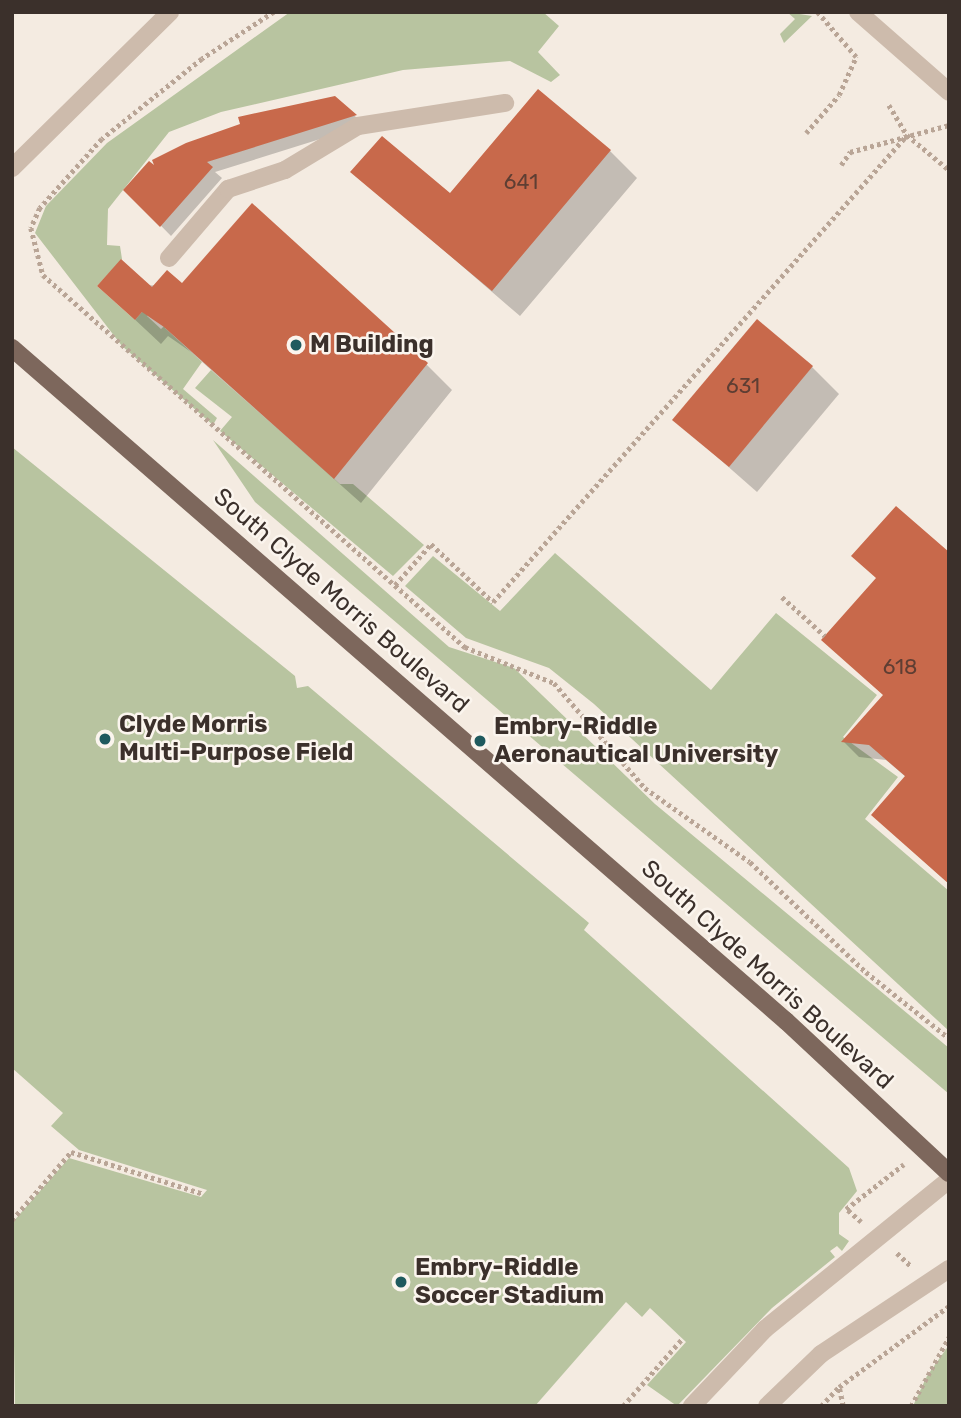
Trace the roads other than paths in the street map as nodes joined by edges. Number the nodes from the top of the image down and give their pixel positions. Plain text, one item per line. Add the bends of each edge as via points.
1 (170, 12) edge
2 (858, 12) edge
3 (949, 92) edge
4 (505, 103) dead end
5 (12, 168) edge
6 (169, 258) dead end
7 (12, 348) edge
8 (949, 1173) edge
9 (949, 1180) edge
10 (949, 1269) edge
11 (692, 1406) edge
12 (767, 1406) edge

1 - 5 street
2 - 3 street
4 - 6 street via 358,126 285,170 228,188
7 - 8 main road, South Clyde Morris Boulevard via 786,1021
9 - 11 street via 765,1329
10 - 12 street via 821,1354

